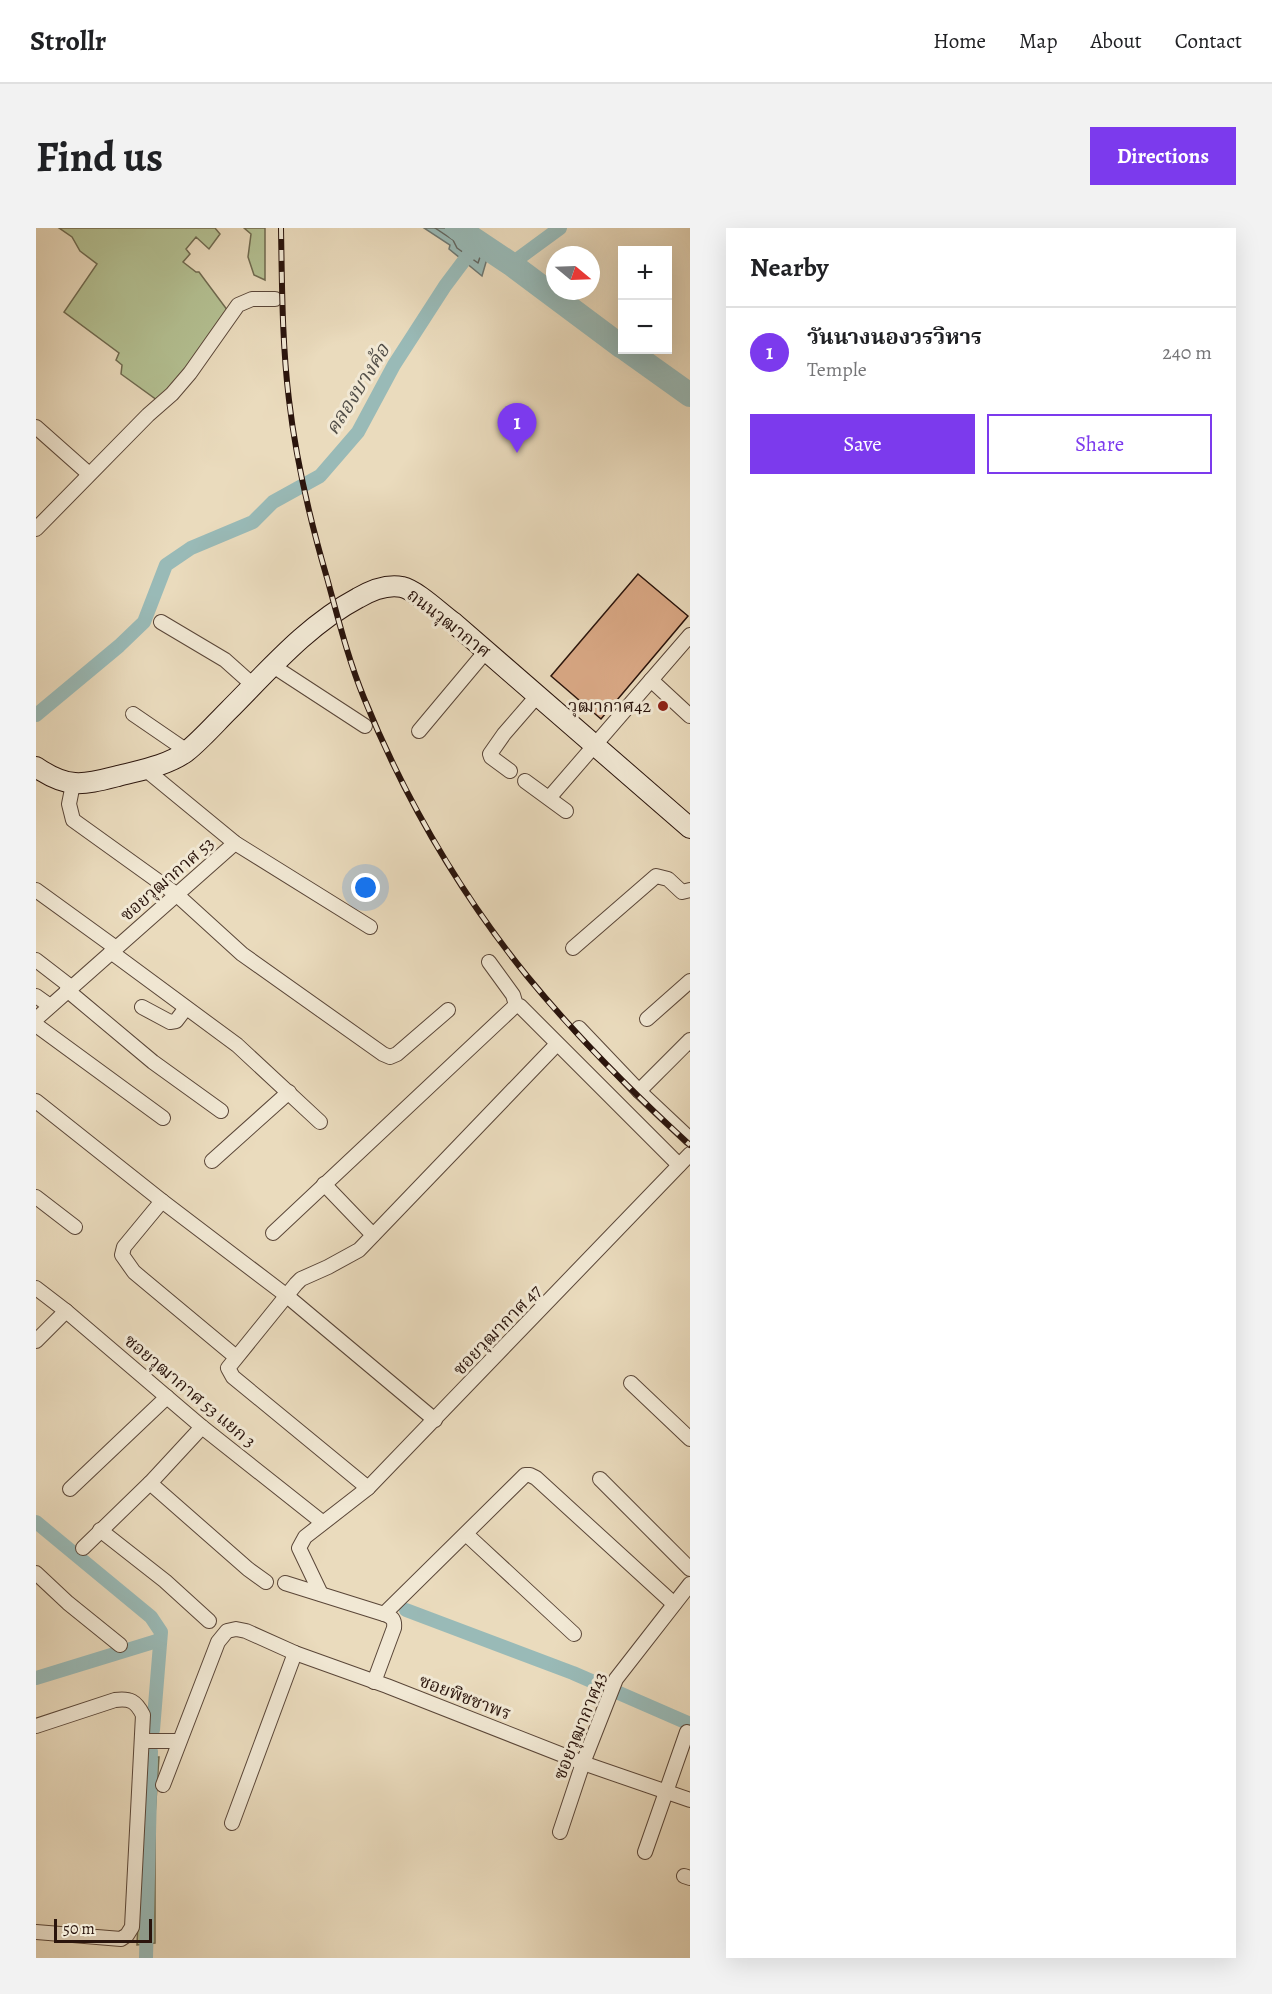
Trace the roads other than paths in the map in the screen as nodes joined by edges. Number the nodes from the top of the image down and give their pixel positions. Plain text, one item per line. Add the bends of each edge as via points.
1 (275, 299) dead end
2 (36, 427) edge
3 (90, 474) junction
4 (36, 529) edge
5 (161, 622) dead end
6 (690, 635) edge
7 (486, 651) junction
8 (273, 666) junction
9 (651, 680) junction
10 (254, 685) junction
11 (537, 696) junction
12 (133, 714) dead end
13 (690, 716) edge
14 (365, 726) dead end
15 (419, 731) dead end
16 (593, 746) junction
17 (187, 751) junction
18 (36, 768) edge
19 (145, 769) junction
20 (510, 771) dead end
21 (525, 781) dead end
22 (73, 784) junction
23 (549, 798) junction
24 (566, 812) dead end
25 (690, 828) edge
26 (235, 843) junction
27 (36, 890) edge
28 (690, 890) edge
29 (176, 894) junction
30 (370, 927) dead end
31 (573, 948) dead end
32 (113, 950) junction
33 (36, 960) edge
34 (489, 962) dead end
35 (690, 981) edge
36 (69, 988) junction
37 (36, 996) edge
38 (516, 1005) junction
39 (50, 1006) junction
40 (142, 1007) dead end
41 (186, 1008) junction
42 (448, 1010) dead end
43 (36, 1018) edge
44 (647, 1018) dead end
45 (36, 1025) edge
46 (579, 1028) dead end
47 (690, 1040) edge
48 (557, 1044) junction
49 (639, 1091) junction
50 (289, 1092) junction
51 (36, 1101) edge
52 (221, 1111) dead end
53 (163, 1118) dead end
54 (320, 1122) dead end
55 (690, 1139) edge
56 (690, 1154) edge
57 (212, 1161) dead end
58 (679, 1165) junction
59 (324, 1184) junction
60 (36, 1197) edge
61 (162, 1202) junction
62 (75, 1227) dead end
63 (273, 1233) dead end
64 (373, 1235) junction
65 (36, 1288) edge
66 (287, 1296) junction
67 (66, 1311) junction
68 (36, 1341) edge
69 (236, 1357) junction
70 (631, 1383) dead end
71 (167, 1397) junction
72 (435, 1420) junction
73 (202, 1427) junction
74 (690, 1438) edge
75 (600, 1479) dead end
76 (150, 1483) junction
77 (368, 1488) junction
78 (69, 1489) dead end
79 (322, 1522) junction
80 (100, 1530) junction
81 (466, 1534) junction
82 (83, 1548) dead end
83 (690, 1569) edge
84 (36, 1573) edge
85 (266, 1582) dead end
86 (285, 1583) dead end
87 (688, 1591) edge
88 (321, 1594) junction
89 (674, 1604) junction
90 (384, 1614) junction
91 (209, 1621) dead end
92 (574, 1634) dead end
93 (120, 1645) dead end
94 (294, 1653) junction
95 (374, 1682) junction
96 (36, 1726) edge
97 (687, 1732) dead end
98 (142, 1741) junction
99 (178, 1741) junction
100 (584, 1764) junction
101 (163, 1785) dead end
102 (666, 1791) junction
103 (690, 1800) edge
104 (232, 1823) dead end
105 (560, 1832) dead end
106 (645, 1852) dead end
107 (36, 1932) edge

1 - 3 street via 252,299 238,305 172,394
2 - 3 street
3 - 4 street
5 - 10 street via 225,660
6 - 9 street
7 - 8 main road, ถนนวุฒากาศ via 416,594 401,587 383,588 336,609
7 - 11 main road, ถนนวุฒากาศ
7 - 15 street
8 - 10 main road, ถนนวุฒากาศ
8 - 14 street
9 - 13 street
9 - 16 street
10 - 17 main road, ถนนวุฒากาศ
11 - 16 main road, ถนนวุฒากาศ
11 - 20 street via 490,754
12 - 17 street
16 - 23 street
16 - 25 main road, ถนนวุฒากาศ
17 - 19 main road, ถนนวุฒากาศ
18 - 22 main road, ถนนวุฒากาศ
19 - 22 main road, ถนนวุฒากาศ
19 - 26 street, ซอยวุฒากาศ 53
21 - 23 street
22 - 29 street via 69,804 73,820
23 - 24 street
26 - 29 street, ซอยวุฒากาศ 53
26 - 30 street
27 - 32 street
28 - 31 street via 682,892 668,879 656,876
29 - 32 street, ซอยวุฒากาศ 53
29 - 42 street via 242,954 390,1057
32 - 36 street, ซอยวุฒากาศ 53
32 - 41 street
33 - 36 street
34 - 38 street
35 - 44 street
36 - 39 street, ซอยวุฒากาศ 53
36 - 52 street via 153,1062
37 - 39 street
38 - 48 street
38 - 59 street
39 - 43 street, ซอยวุฒากาศ 53
40 - 41 street via 170,1022 176,1021
41 - 50 street via 237,1045
45 - 53 street
46 - 49 street
47 - 49 street
48 - 58 street
48 - 64 street
49 - 55 street
50 - 54 street
50 - 57 street
51 - 61 street
56 - 58 street, ซอยวุฒากาศ 47
58 - 72 street, ซอยวุฒากาศ 47
59 - 63 street
59 - 64 street
60 - 62 street
61 - 66 street
61 - 69 street via 122,1254 134,1272
64 - 66 street via 359,1250 301,1279
65 - 67 street, ซอยวุฒากาศ 53 แยก 3
66 - 69 street
66 - 72 street
67 - 68 street
67 - 71 street, ซอยวุฒากาศ 53 แยก 3
69 - 77 street via 228,1368 233,1377
70 - 74 street
71 - 73 street, ซอยวุฒากาศ 53 แยก 3
71 - 78 street
72 - 77 street, ซอยวุฒากาศ 47
73 - 76 street
73 - 79 street, ซอยวุฒากาศ 53 แยก 3
75 - 83 street
76 - 80 street
76 - 85 street
77 - 79 street, ซอยวุฒากาศ 47
79 - 88 street, ซอยวุฒากาศ 47 via 299,1548
80 - 82 street
80 - 91 street
81 - 89 street via 525,1475 530,1475
81 - 90 street
81 - 92 street
84 - 93 street
86 - 88 street
87 - 89 street, ซอยวุฒากาศ43
88 - 90 street
89 - 100 street, ซอยวุฒากาศ43 via 616,1679
90 - 95 street via 395,1622
94 - 95 street, ซอยพิชชาพร
94 - 99 street, ซอยพิชชาพร via 246,1631 227,1631 218,1641
94 - 104 street
95 - 100 street, ซอยพิชชาพร
96 - 98 street via 127,1698 138,1704 143,1715
97 - 102 street
98 - 99 street
98 - 107 street via 132,1927 121,1939
99 - 101 street
100 - 102 street, ซอยพิชชาพร
100 - 105 street, ซอยวุฒากาศ43
102 - 103 street, ซอยพิชชาพร
102 - 106 street

